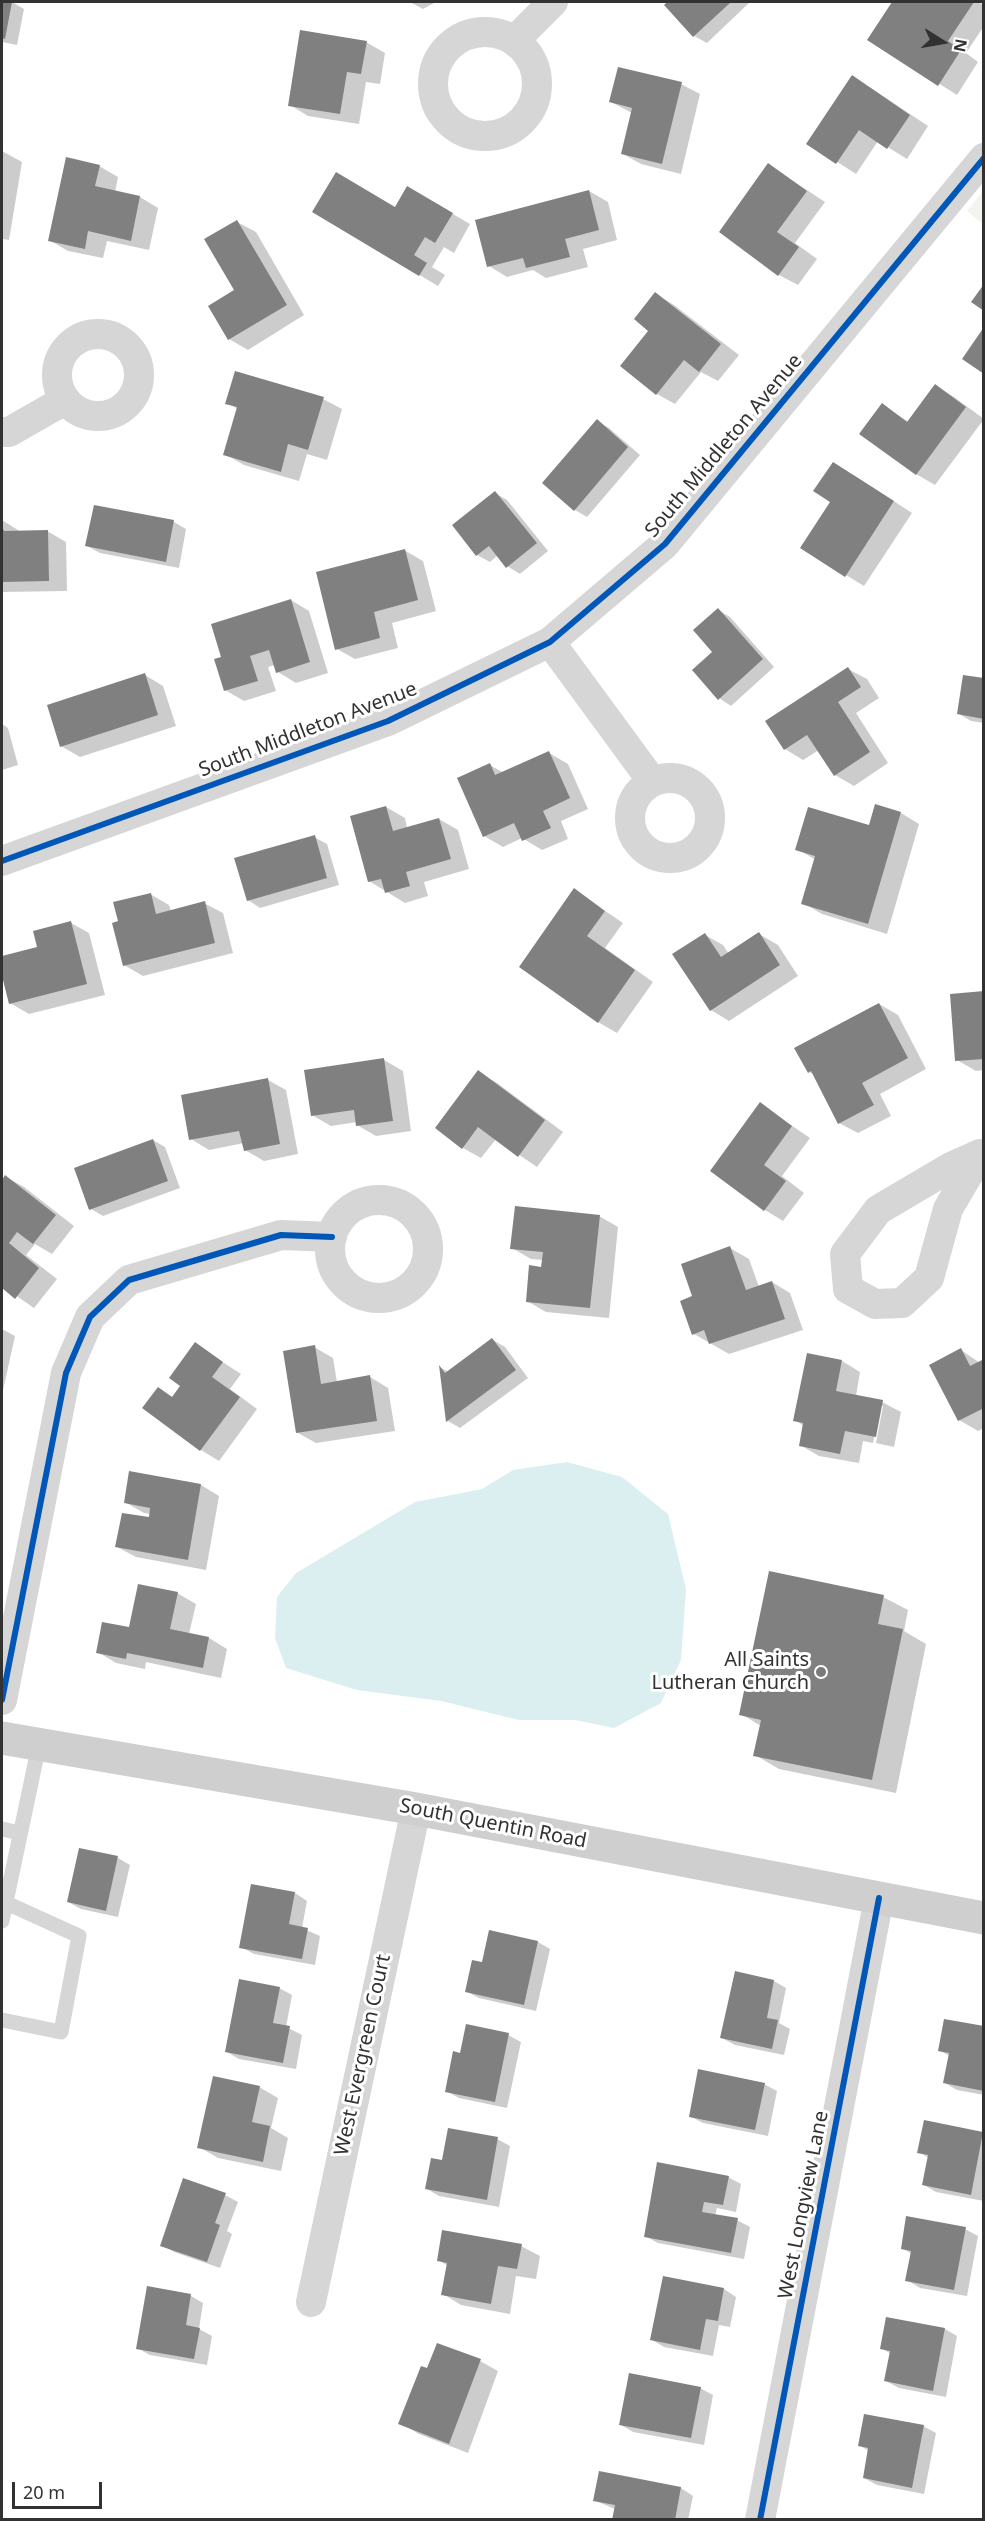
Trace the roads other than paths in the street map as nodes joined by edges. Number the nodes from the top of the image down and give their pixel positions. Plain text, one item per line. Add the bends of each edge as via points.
1 (553, 2) edge
2 (515, 40) dead end
3 (984, 158) edge
4 (65, 400) dead end
5 (2, 432) edge
6 (550, 642) junction
7 (652, 781) dead end
8 (2, 861) edge
9 (982, 1155) edge
10 (332, 1237) dead end
11 (2, 1700) edge
12 (2, 1738) edge
13 (39, 1745) junction
14 (416, 1809) junction
15 (2, 1829) edge
16 (20, 1833) junction
17 (879, 1898) junction
18 (3, 1901) edge
19 (984, 1918) edge
20 (2, 1921) edge
21 (2, 2020) edge
22 (311, 2302) dead end
23 (760, 2520) edge

1 - 2 street
3 - 6 street, South Middleton Avenue via 665,544
4 - 5 street via 9,432
6 - 7 street
6 - 8 street, South Middleton Avenue via 388,721
9 - 9 street via 951,1167 878,1210 845,1254 849,1289 875,1304 902,1303 929,1278 948,1209
10 - 11 street via 281,1235 129,1281 90,1317 66,1373
12 - 13 main road, South Quentin Road
13 - 14 main road, South Quentin Road
13 - 16 lane
14 - 17 main road, South Quentin Road
14 - 22 street, West Evergreen Court
15 - 16 lane
16 - 18 lane
17 - 19 main road, South Quentin Road
17 - 23 street, West Longview Lane
18 - 20 lane
18 - 21 lane via 79,1936 61,2032

